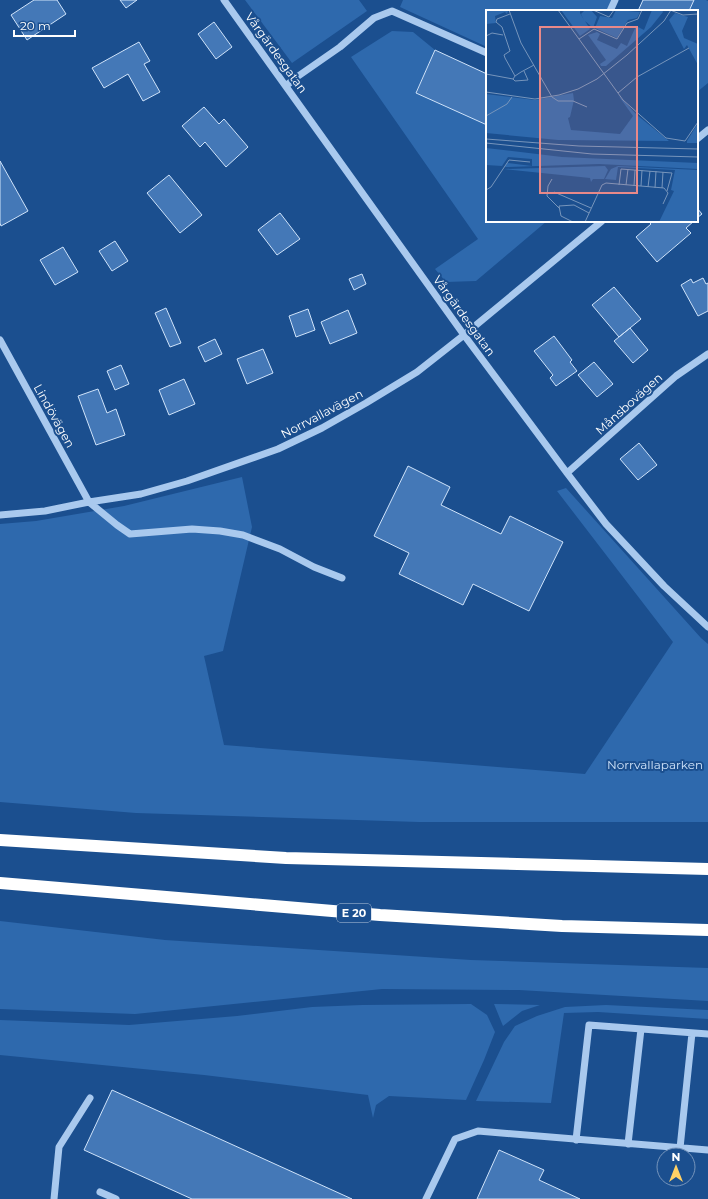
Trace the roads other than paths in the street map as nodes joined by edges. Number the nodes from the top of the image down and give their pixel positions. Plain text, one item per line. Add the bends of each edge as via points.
1 (224, 0) edge
2 (615, 0) edge
3 (610, 10) edge
4 (486, 53) edge
5 (286, 86) junction
6 (708, 130) edge
7 (698, 138) edge
8 (601, 222) edge
9 (464, 335) junction
10 (0, 340) edge
11 (708, 354) edge
12 (567, 473) junction
13 (89, 502) junction
14 (0, 515) edge
15 (342, 578) dead end
16 (708, 627) edge
17 (0, 840) edge
18 (708, 869) edge
19 (0, 883) edge
20 (708, 930) edge
21 (641, 1029) junction
22 (692, 1033) junction
23 (708, 1034) edge
24 (90, 1098) dead end
25 (576, 1140) junction
26 (628, 1144) junction
27 (667, 1147) edge
28 (680, 1147) edge
29 (696, 1149) edge
30 (708, 1150) edge
31 (100, 1192) dead end
32 (54, 1199) edge
33 (116, 1199) edge
34 (426, 1199) edge

1 - 5 street, Vårgärdesgatan
2 - 3 street
4 - 5 street via 392,12 374,18 340,47
5 - 9 street, Vårgärdesgatan
6 - 7 street
8 - 9 street, Norrvallavägen
9 - 12 street, Vårgärdesgatan
9 - 13 street, Norrvallavägen via 417,372 322,428 278,449 187,481 141,494
10 - 13 street, Lindövägen
11 - 12 street, Månsbovägen via 676,376
12 - 16 street, Vårgärdesgatan via 606,524 664,586
13 - 14 street, Norrvallavägen via 45,511
13 - 15 street via 130,534 192,529 243,535
17 - 18 highway via 286,858
19 - 20 highway, E 20 via 380,915 562,926
21 - 22 street
21 - 25 street via 589,1025
21 - 26 street
22 - 23 street
22 - 28 street
24 - 32 street via 59,1147
25 - 26 street
25 - 34 street via 478,1131 455,1139
26 - 27 street
29 - 30 street
31 - 33 street

